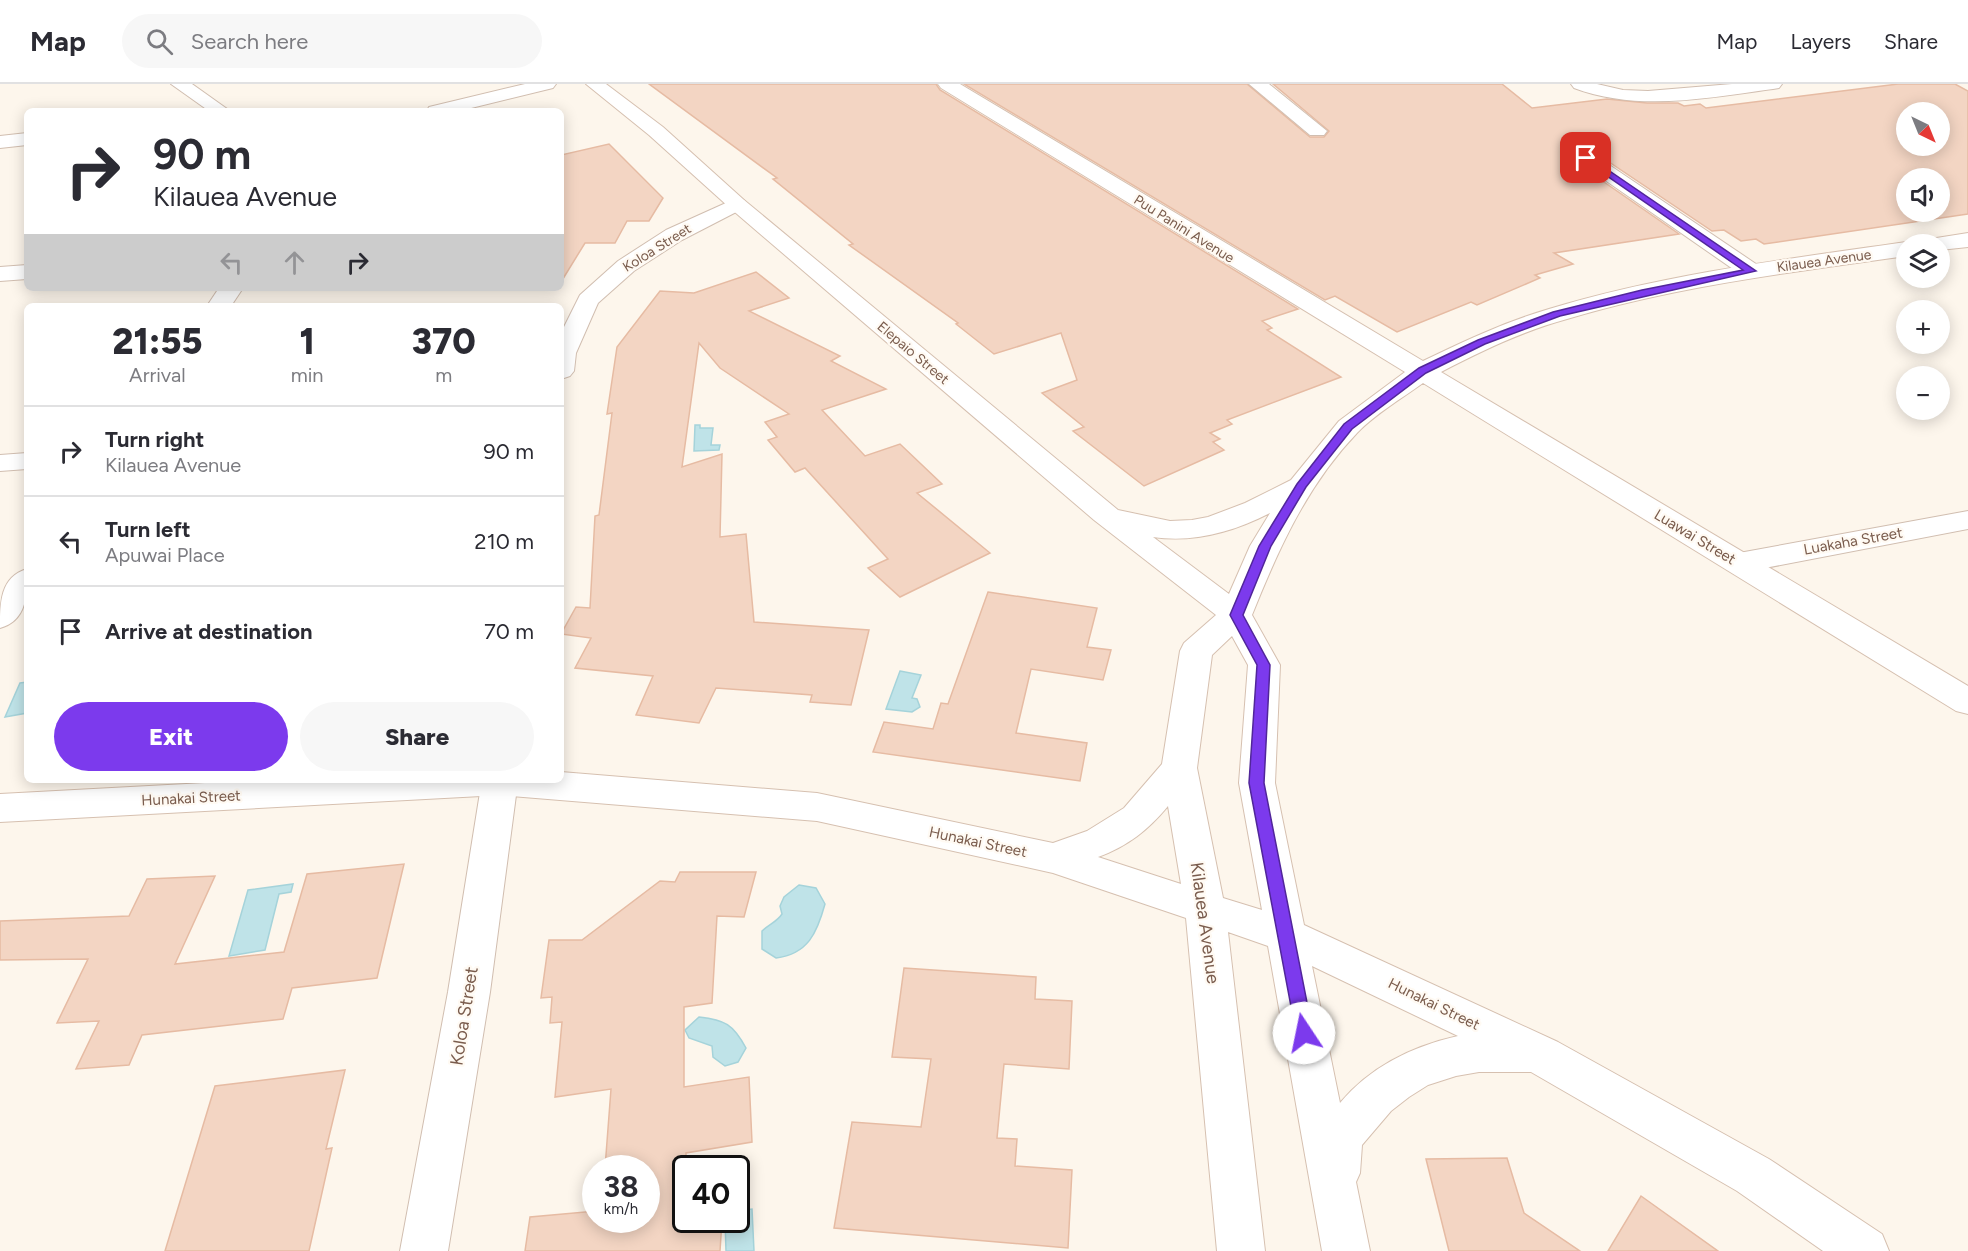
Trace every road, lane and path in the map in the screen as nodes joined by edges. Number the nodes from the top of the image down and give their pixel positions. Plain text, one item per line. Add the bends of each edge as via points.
1 (180, 84) edge
2 (547, 84) edge
3 (595, 84) edge
4 (947, 84) edge
5 (1258, 84) edge
6 (1580, 84) edge
7 (1773, 84) edge
8 (218, 108) edge
9 (447, 108) edge
10 (1317, 131) dead end
11 (24, 139) edge
12 (0, 142) edge
13 (1586, 158) dead end
14 (737, 204) junction
15 (1968, 240) edge
16 (1950, 242) edge
17 (1896, 250) edge
18 (1751, 271) junction
19 (24, 272) edge
20 (0, 274) edge
21 (564, 353) edge
22 (1423, 371) junction
23 (24, 461) edge
24 (0, 463) edge
25 (1301, 486) junction
26 (1104, 514) junction
27 (1968, 520) edge
28 (1739, 563) junction
29 (24, 583) edge
30 (1236, 615) junction
31 (0, 617) edge
32 (1968, 702) edge
33 (1179, 768) junction
34 (446, 783) edge
35 (500, 783) edge
36 (535, 783) edge
37 (0, 808) edge
38 (1054, 858) junction
39 (1205, 907) junction
40 (1286, 935) junction
41 (1543, 1056) junction
42 (1335, 1189) junction
43 (424, 1251) edge
44 (1241, 1251) edge
45 (1346, 1251) edge
46 (1865, 1251) edge

1 - 8 street
2 - 9 street
3 - 14 street, Elepaio Street via 656,131
4 - 22 street, Puu Panini Avenue
5 - 10 street
6 - 7 street via 1621,97 1650,97
11 - 12 street
13 - 18 street
14 - 21 street, Koloa Street via 674,235 626,266 588,300
14 - 26 street, Elepaio Street
15 - 16 street
17 - 18 street, Kilauea Avenue
18 - 22 street, Kilauea Avenue via 1557,314 1481,342
19 - 20 street
22 - 25 street, Kilauea Avenue via 1348,427
22 - 28 street, Luawai Street
23 - 24 street
25 - 26 street via 1221,524 1184,532 1153,529
25 - 30 street, Kilauea Avenue via 1265,546
26 - 30 street, Elepaio Street
27 - 28 street, Luakaha Street
28 - 32 street, Luawai Street
29 - 31 street
30 - 33 street, Kilauea Avenue via 1196,651
30 - 40 street via 1264,665 1257,783
33 - 38 street via 1137,818 1100,841
33 - 39 street, Kilauea Avenue
34 - 37 street, Hunakai Street
35 - 43 street, Koloa Street via 469,992
36 - 38 street, Hunakai Street via 818,807
38 - 39 street, Hunakai Street
39 - 40 street, Hunakai Street
39 - 44 street, Kilauea Avenue
40 - 41 street, Hunakai Street
40 - 42 street
41 - 42 street via 1496,1050 1453,1055 1403,1075 1372,1097 1341,1137
41 - 46 street, Hunakai Street via 1753,1175
42 - 45 street

